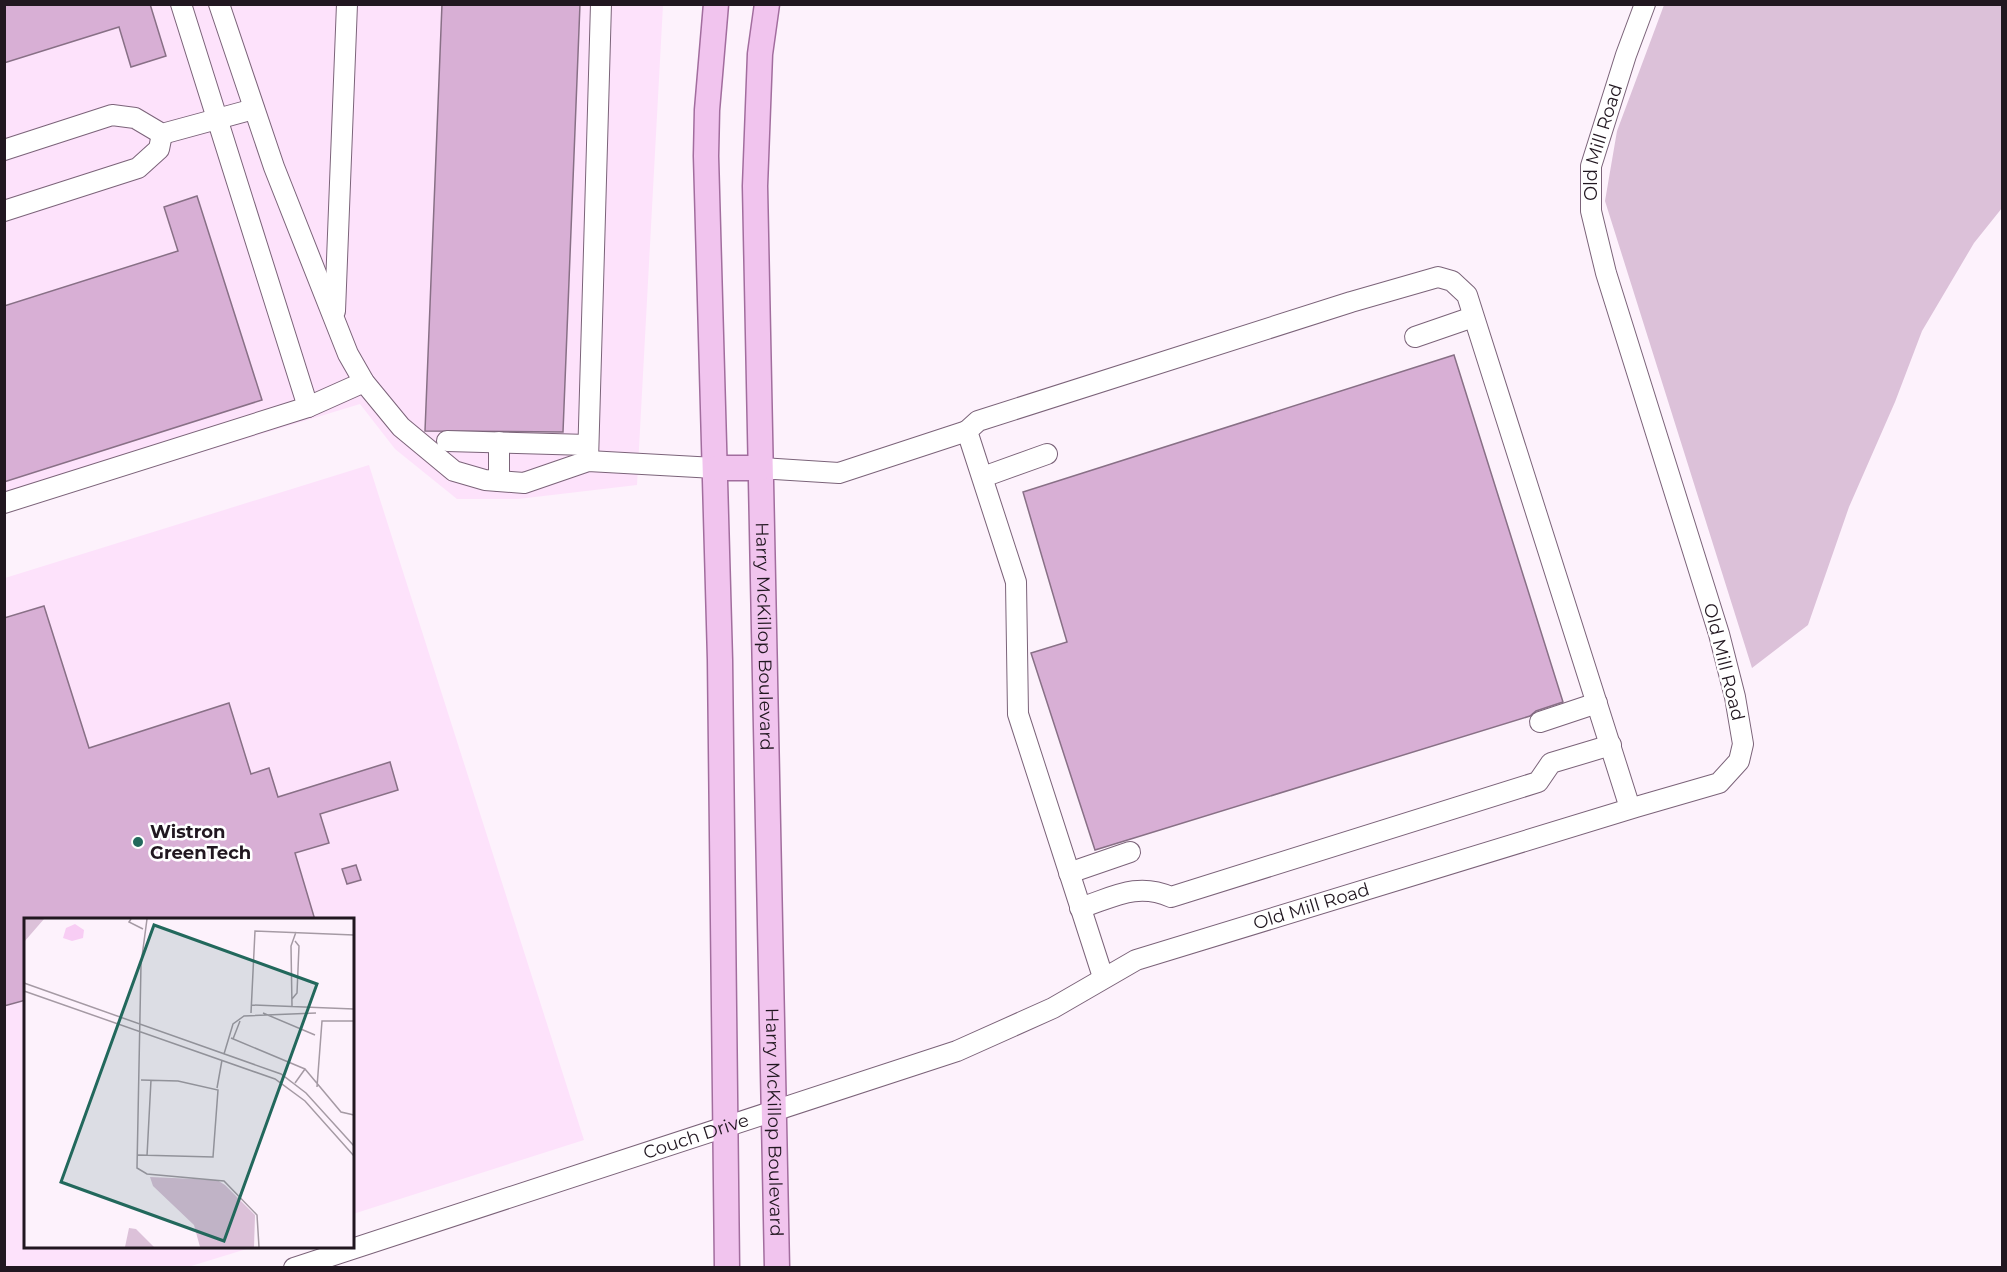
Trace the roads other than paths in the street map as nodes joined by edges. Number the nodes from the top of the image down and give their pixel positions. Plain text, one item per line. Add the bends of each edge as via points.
1 (181, 4) edge
2 (219, 4) edge
3 (346, 4) edge
4 (601, 4) edge
5 (716, 4) edge
6 (767, 4) edge
7 (1645, 4) edge
8 (254, 109) junction
9 (217, 119) junction
10 (162, 134) junction
11 (4, 150) edge
12 (4, 211) edge
13 (1473, 317) junction
14 (334, 319) junction
15 (1415, 337) dead end
16 (364, 382) junction
17 (308, 407) junction
18 (967, 431) junction
19 (447, 441) dead end
20 (500, 442) junction
21 (588, 453) junction
22 (1047, 454) dead end
23 (715, 468) junction
24 (760, 468) junction
25 (983, 477) junction
26 (499, 481) junction
27 (4, 503) edge
28 (1597, 703) junction
29 (1540, 722) dead end
30 (1611, 745) junction
31 (1630, 808) junction
32 (1130, 852) dead end
33 (1069, 873) junction
34 (1080, 908) junction
35 (1188, 943) joint
36 (1102, 977) junction
37 (774, 1111) junction
38 (724, 1128) junction
39 (294, 1268) edge
40 (727, 1268) edge
41 (777, 1268) edge

1 - 9 street
2 - 8 street
3 - 14 street
4 - 21 street
5 - 23 main road via 706,145
6 - 24 main road, Harry McKillop Boulevard via 760,54 755,186
7 - 31 street, Old Mill Road via 1595,146 1589,179 1591,211 1606,273 1719,634 1743,744 1739,761 1719,783
8 - 9 street
8 - 14 street
9 - 10 street
9 - 17 street
10 - 11 street via 135,118 112,115
10 - 12 street via 159,149 138,168
13 - 15 street
13 - 18 street via 1467,295 1452,281 1438,278 978,421
13 - 28 street
14 - 16 street
16 - 17 street
16 - 26 street via 401,427 454,471
17 - 27 street
18 - 24 street via 839,473
18 - 25 street
19 - 20 street
20 - 21 street
20 - 26 street
21 - 23 street
21 - 26 street via 524,483
22 - 25 street
23 - 24 main road
23 - 38 main road
24 - 37 main road, Harry McKillop Boulevard
25 - 33 street via 1016,582 1018,714
28 - 29 street
28 - 30 street
30 - 31 street
30 - 34 street via 1551,763 1538,782 1171,897 1138,889
31 - 35 street, Old Mill Road
32 - 33 street
33 - 34 street
34 - 36 street
35 - 36 street, Couch Drive via 1136,960
36 - 37 street, Couch Drive via 1053,1008 983,1041
37 - 38 street, Couch Drive
37 - 41 main road, Harry McKillop Boulevard
38 - 39 street, Couch Drive
38 - 40 main road

